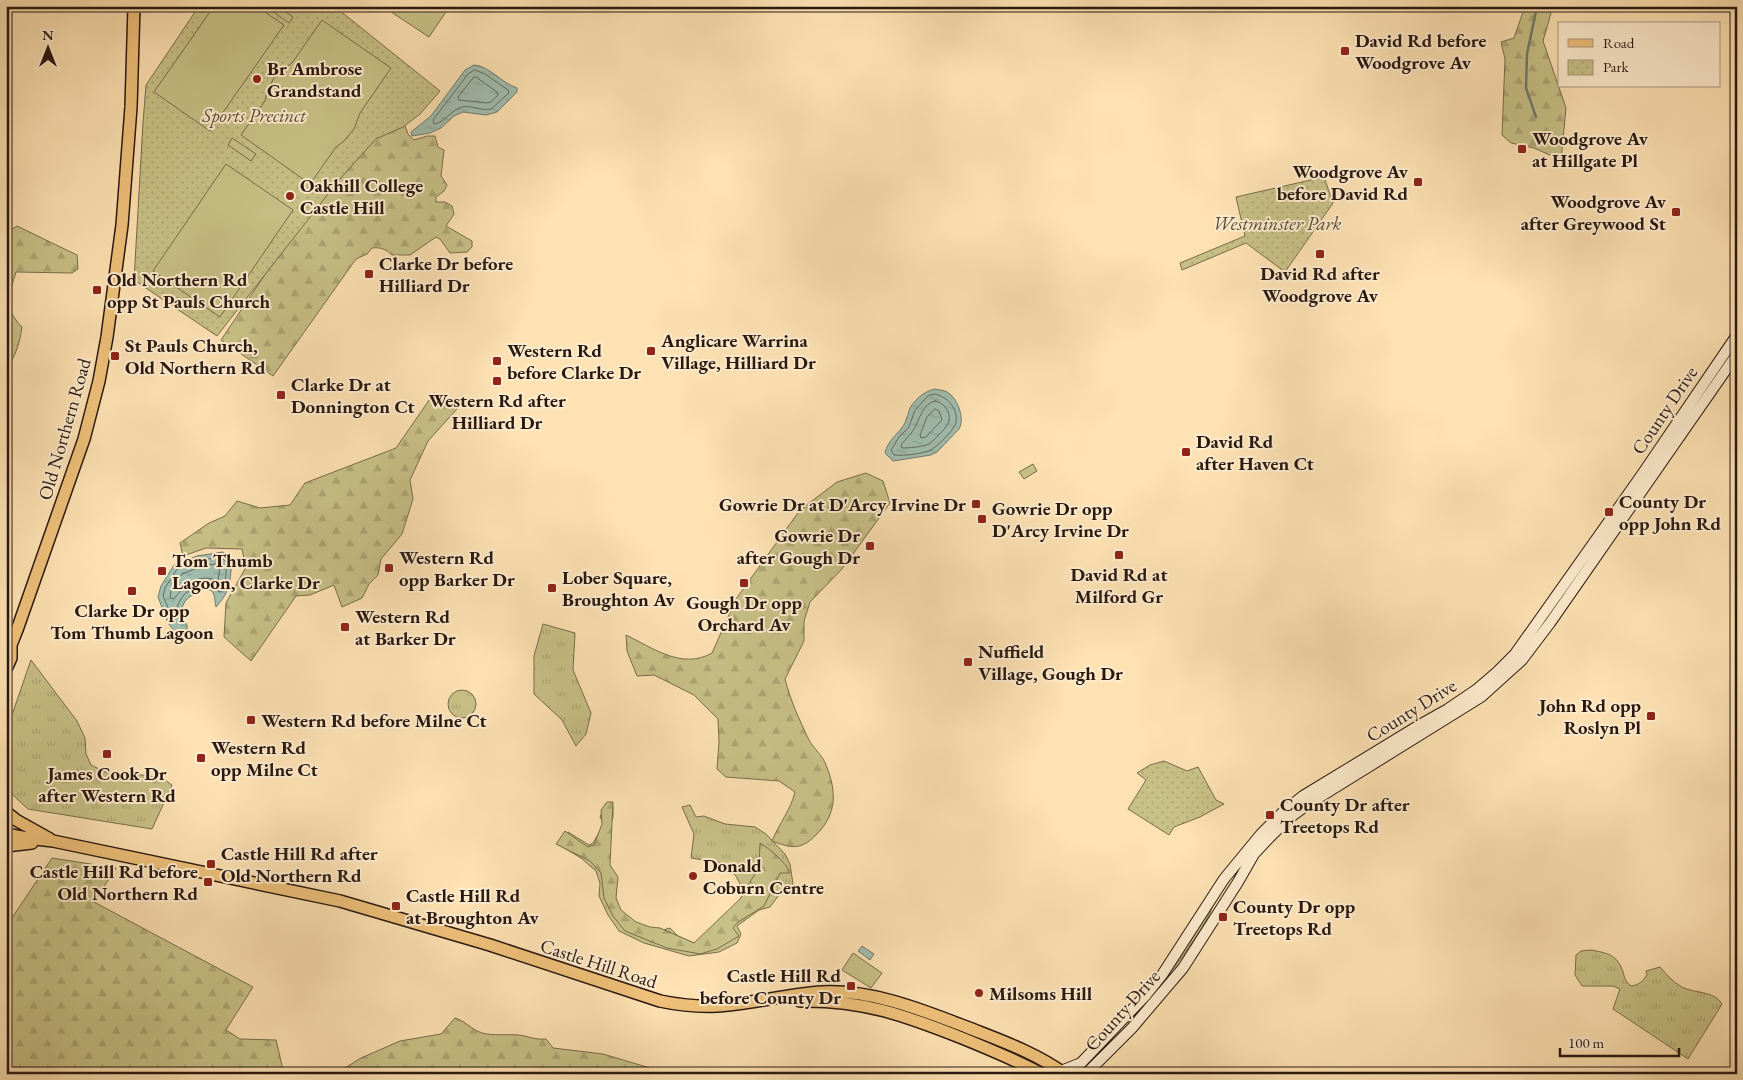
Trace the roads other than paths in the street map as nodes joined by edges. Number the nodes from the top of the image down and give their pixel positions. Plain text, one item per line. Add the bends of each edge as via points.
1 (134, 6) edge
2 (1737, 335) edge
3 (1737, 354) edge
4 (9, 648) edge
5 (6, 669) edge
6 (6, 812) edge
7 (6, 823) edge
8 (6, 834) edge
9 (53, 841) junction
10 (6, 846) edge
11 (758, 1001) junction
12 (1046, 1062) junction
13 (1060, 1073) edge
14 (1042, 1074) edge
15 (1048, 1074) edge
16 (1086, 1074) edge

1 - 4 main road, Old Northern Road via 131,107 122,225 99,380 74,471
2 - 13 main road, County Drive via 1515,654 1455,705 1303,796 1282,813 1224,879 1146,995 1081,1063
3 - 16 main road, County Drive via 1522,660 1481,697 1288,819 1254,854 1199,944 1166,989
4 - 5 main road, Old Northern Road via 11,658
6 - 9 main road
7 - 9 main road, Castle Hill Road
8 - 9 main road, Castle Hill Road
9 - 10 main road
9 - 11 main road, Castle Hill Road via 340,901 490,945 660,1001 715,1006
11 - 12 main road, Castle Hill Road via 826,992 872,996 914,1007 978,1031
11 - 14 main road, Castle Hill Road via 840,1002 885,1010 1006,1056
12 - 13 main road, Castle Hill Road
12 - 15 main road

